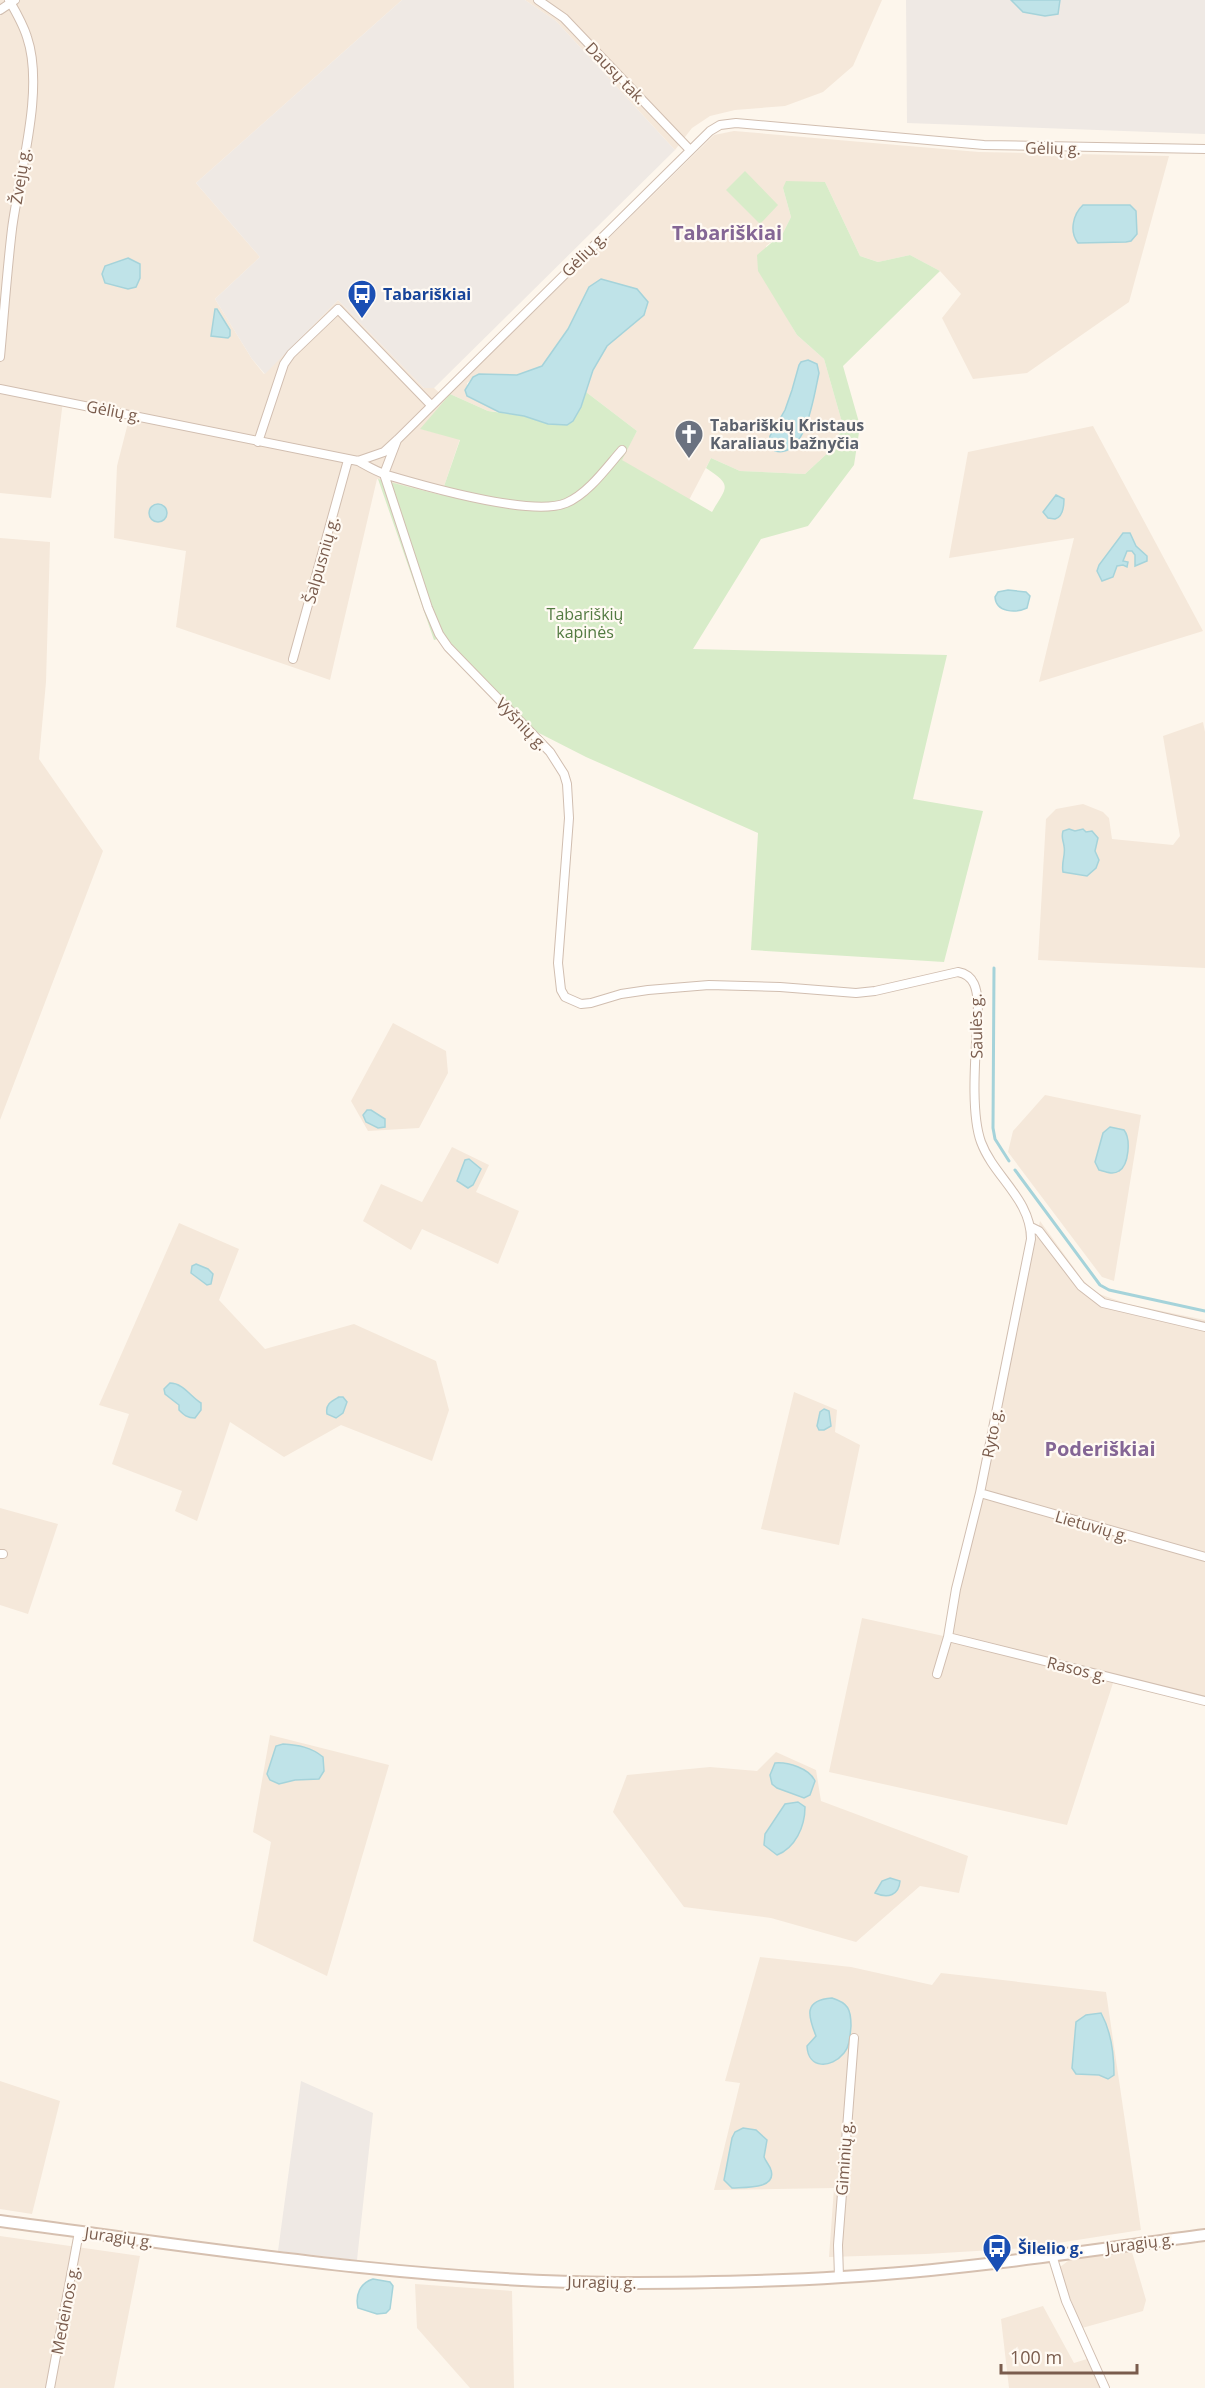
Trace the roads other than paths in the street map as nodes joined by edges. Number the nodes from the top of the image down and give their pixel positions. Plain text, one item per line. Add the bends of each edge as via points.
1 (538, 0) edge
2 (12, 1) edge
3 (0, 10) edge
4 (1205, 149) edge
5 (690, 150) junction
6 (0, 357) edge
7 (0, 389) edge
8 (431, 405) junction
9 (397, 440) junction
10 (258, 442) junction
11 (622, 450) dead end
12 (348, 460) junction
13 (358, 461) junction
14 (384, 474) junction
15 (293, 659) dead end
16 (566, 997) joint
17 (1031, 1227) junction
18 (1205, 1327) edge
19 (980, 1493) junction
20 (1205, 1557) edge
21 (948, 1637) junction
22 (937, 1674) dead end
23 (1205, 1701) edge
24 (854, 2038) dead end
25 (0, 2221) edge
26 (79, 2232) junction
27 (1205, 2235) edge
28 (1052, 2255) junction
29 (839, 2277) junction
30 (50, 2388) edge
31 (1105, 2388) edge

1 - 5 street, Dausų tak. via 564,18
2 - 3 street
2 - 6 street, Žvejų g. via 32,58 32,81
4 - 5 street, Gėlių g. via 984,146 736,123 720,125
5 - 8 street, Gėlių g.
7 - 10 street, Gėlių g.
8 - 9 street, Gėlių g.
8 - 10 street via 338,309 284,364
9 - 13 street, Gėlių g. via 384,452
9 - 14 street
10 - 12 street, Gėlių g.
11 - 14 street via 579,495 553,506 498,503
12 - 13 street, Gėlių g.
12 - 15 street, Šalpusnių g.
13 - 14 street
14 - 16 street, Vyšnių g. via 439,634 550,752 564,774 569,818 558,980
16 - 17 street, Saulės g. via 591,1004 634,992 709,985 856,993 948,972 966,973 977,991 976,1104 981,1142 1018,1198
17 - 18 street, Saulės g. via 1039,1231 1081,1286 1103,1303
17 - 19 street, Ryto g.
19 - 20 street, Lietuvių g.
19 - 21 street, Ryto g.
21 - 22 street, Ryto g.
21 - 23 street, Rasos g.
24 - 29 street, Giminių g. via 838,2245
25 - 26 main road, Juragių g.
26 - 29 main road, Juragių g. via 505,2279 683,2283
26 - 30 street, Medeinos g.
27 - 28 main road, Juragių g.
28 - 29 main road, Juragių g.
28 - 31 street via 1066,2301

